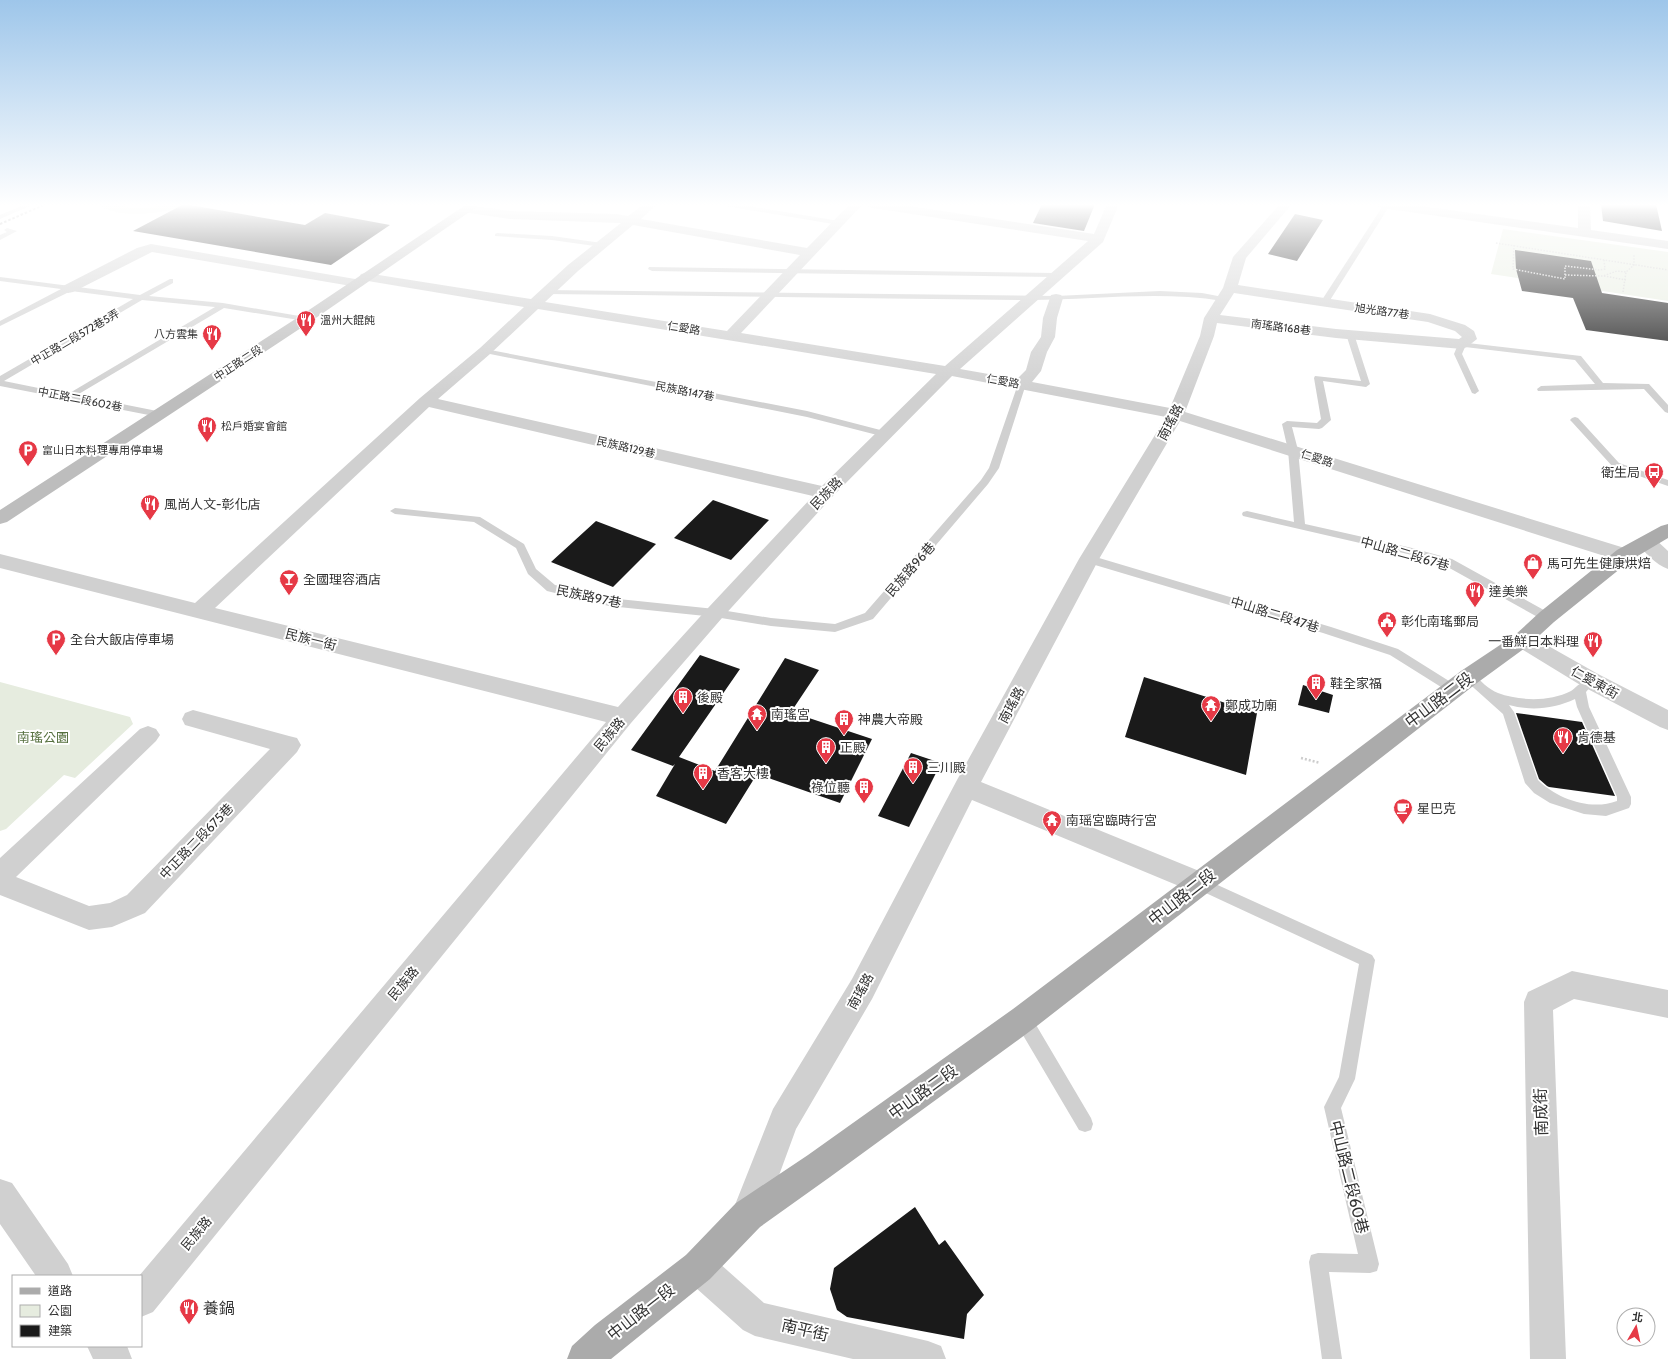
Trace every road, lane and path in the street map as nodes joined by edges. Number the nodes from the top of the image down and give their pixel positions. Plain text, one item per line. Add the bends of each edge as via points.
1 (110, 267) edge
2 (279, 267) edge
3 (381, 267) edge
4 (574, 267) edge
5 (795, 267) edge
6 (1064, 267) edge
7 (1236, 267) edge
8 (1346, 267) edge
9 (1513, 267) edge
10 (1565, 267) edge
11 (1577, 267) edge
12 (1605, 267) edge
13 (1631, 267) edge
14 (1650, 267) edge
15 (652, 269) dead end
16 (1668, 270) edge
17 (792, 271) junction
18 (1626, 272) junction
19 (1055, 275) junction
20 (1565, 275) junction
21 (1603, 276) junction
22 (0, 279) edge
23 (362, 280) junction
24 (1626, 280) junction
25 (170, 281) dead end
26 (68, 289) junction
27 (1623, 292) dead end
28 (771, 294) junction
29 (143, 298) junction
30 (542, 298) junction
31 (1030, 298) junction
32 (1056, 298) junction
33 (1221, 302) junction
34 (1324, 303) junction
35 (223, 305) junction
36 (305, 319) junction
37 (0, 324) edge
38 (1350, 334) junction
39 (730, 336) junction
40 (1462, 344) junction
41 (486, 351) junction
42 (948, 371) junction
43 (0, 380) edge
44 (0, 383) edge
45 (1022, 384) junction
46 (1601, 386) junction
47 (1541, 388) dead end
48 (1475, 391) dead end
49 (68, 397) junction
50 (426, 402) junction
51 (1668, 410) edge
52 (159, 414) junction
53 (1176, 414) junction
54 (1575, 420) dead end
55 (884, 434) junction
56 (1293, 450) junction
57 (1668, 483) edge
58 (826, 493) junction
59 (395, 511) dead end
60 (1248, 514) dead end
61 (0, 518) edge
62 (1300, 526) junction
63 (1658, 536) edge
64 (1624, 555) junction
65 (1089, 559) junction
66 (0, 561) edge
67 (1668, 562) edge
68 (199, 611) junction
69 (715, 613) junction
70 (1547, 617) junction
71 (1522, 640) junction
72 (1461, 683) junction
73 (1585, 686) junction
74 (1493, 696) junction
75 (623, 717) junction
76 (192, 719) dead end
77 (1668, 721) edge
78 (148, 735) dead end
79 (966, 787) junction
80 (0, 875) edge
81 (0, 883) edge
82 (1200, 883) junction
83 (1668, 1004) edge
84 (1023, 1019) junction
85 (1085, 1124) dead end
86 (0, 1194) edge
87 (748, 1215) junction
88 (698, 1268) junction
89 (55, 1275) edge
90 (142, 1299) edge
91 (106, 1347) edge
92 (114, 1359) edge
93 (584, 1359) edge
94 (928, 1359) edge
95 (1332, 1359) edge
96 (1548, 1359) edge

1 - 26 street, 仁愛路
2 - 23 street, 仁愛路
3 - 23 street, 中正路二段
4 - 30 street
5 - 17 street
6 - 19 street, 民族路
7 - 33 street, 南瑤路
8 - 34 lane
9 - 20 path via 1565,279
10 - 20 path
11 - 12 path via 1600,270
13 - 18 path
14 - 16 path
15 - 17 lane
17 - 19 lane
17 - 28 street
18 - 21 path via 1617,271
18 - 24 path
19 - 31 street, 民族路
20 - 21 path
21 - 24 path
22 - 26 lane
23 - 30 street, 仁愛路
23 - 36 street, 中正路二段
24 - 27 path
25 - 29 lane, 中正路二段572巷5弄
26 - 29 lane
26 - 37 lane
28 - 30 lane
28 - 31 lane
28 - 39 street
29 - 35 lane
29 - 43 lane, 中正路二段572巷5弄
30 - 39 street, 仁愛路
30 - 41 street
31 - 32 lane
31 - 42 street, 民族路
32 - 33 lane via 1176,294
32 - 45 street via 1048,336 1032,371
33 - 34 street, 旭光路77巷
33 - 38 street, 南瑤路168巷 via 1283,328
33 - 53 street, 南瑤路
34 - 40 street, 旭光路77巷 via 1445,322 1469,334 1470,339
35 - 36 lane
35 - 49 lane
36 - 52 street, 中正路二段
38 - 40 street, 南瑤路168巷
38 - 56 lane via 1366,384 1318,378 1326,420 1319,426 1288,424
39 - 42 street, 仁愛路
40 - 46 lane via 1578,358
40 - 48 lane via 1458,354
41 - 50 street
41 - 55 lane, 民族路147巷 via 807,414
42 - 45 street, 仁愛路
42 - 55 street, 民族路
44 - 49 lane, 中正路二段602巷
45 - 53 street, 仁愛路
45 - 69 lane, 民族路96巷 via 994,468 985,482 869,616 835,628
46 - 47 lane
46 - 51 lane via 1646,386
49 - 52 lane, 中正路二段602巷
50 - 58 street, 民族路129巷
50 - 68 street
52 - 61 street, 中正路二段
53 - 56 street, 仁愛路
53 - 65 street, 南瑤路
54 - 57 lane via 1616,465
55 - 58 street, 民族路
56 - 62 lane
56 - 64 street, 仁愛路
58 - 69 street, 民族路
59 - 69 lane, 民族路97巷 via 476,519 520,546 532,570 551,588 609,602
60 - 62 lane, 中山路二段67巷
62 - 70 lane, 中山路二段67巷 via 1448,562
63 - 64 main road, 中山路二段
63 - 67 street
64 - 70 main road, 中山路二段
65 - 72 lane, 中山路二段47巷 via 1394,652
65 - 79 street, 南瑤路
66 - 68 street, 民族一街
68 - 75 street, 民族一街
69 - 75 street, 民族路
70 - 71 main road, 中山路二段
71 - 72 main road, 中山路二段
71 - 73 street, 仁愛東街
72 - 74 lane, 中山路二段47巷
72 - 82 main road, 中山路二段
73 - 74 lane via 1559,700 1532,704
73 - 74 lane, 中山路二段47巷 via 1583,707 1624,797 1624,804 1604,810 1568,805 1539,791 1532,783 1508,712
73 - 77 street, 仁愛東街
75 - 90 street, 民族路
76 - 81 street, 中正路二段675巷 via 289,745 136,904 112,915 89,918
78 - 80 street
79 - 82 street
79 - 87 street, 南瑤路 via 862,989 784,1120
82 - 84 main road, 中山路二段
82 - 95 lane, 中山路二段60巷 via 1367,960 1347,1079 1332,1107 1370,1264 1318,1262
83 - 96 street, 南成街 via 1572,985 1538,1002
84 - 85 lane
84 - 87 main road, 中山路二段
86 - 89 street
87 - 88 main road, 中山路二段
88 - 93 main road, 中山路一段
88 - 94 street, 南平街 via 755,1318
91 - 92 street

